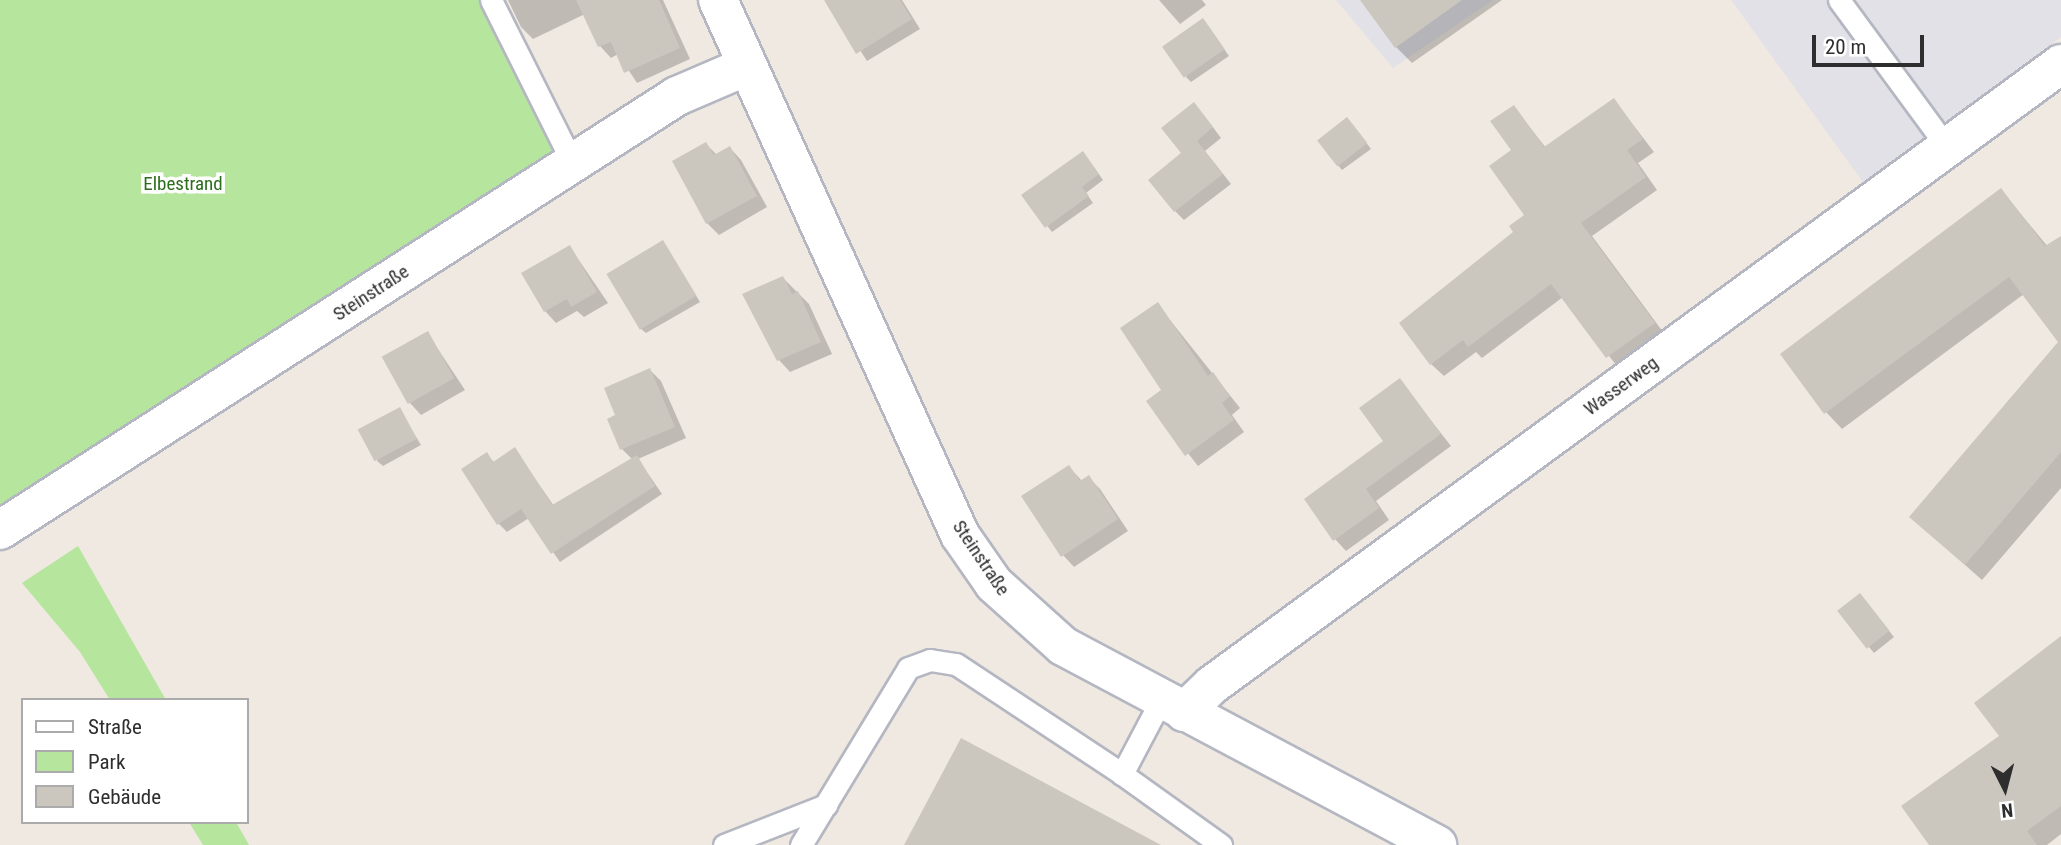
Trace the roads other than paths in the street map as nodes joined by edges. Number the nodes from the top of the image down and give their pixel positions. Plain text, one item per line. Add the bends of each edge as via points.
1 (491, 0) edge
2 (718, 0) edge
3 (1839, 0) edge
4 (2061, 64) edge
5 (747, 66) junction
6 (1947, 147) junction
7 (573, 164) junction
8 (0, 530) edge
9 (1173, 706) junction
10 (1122, 774) junction
11 (826, 805) junction
12 (724, 845) edge
13 (801, 845) edge
14 (1221, 845) edge
15 (1437, 845) edge

1 - 7 lane
2 - 5 street, Steinstraße
3 - 6 lane
4 - 6 street, Wasserweg
5 - 7 street, Steinstraße via 677,96
5 - 9 street, Steinstraße via 960,535 994,584 1026,618 1063,646
6 - 9 street, Wasserweg via 1212,685
7 - 8 street, Steinstraße
9 - 10 lane
9 - 15 street, Steinstraße
10 - 11 lane via 956,664 930,660 908,668
10 - 14 lane
11 - 12 lane
11 - 13 lane

